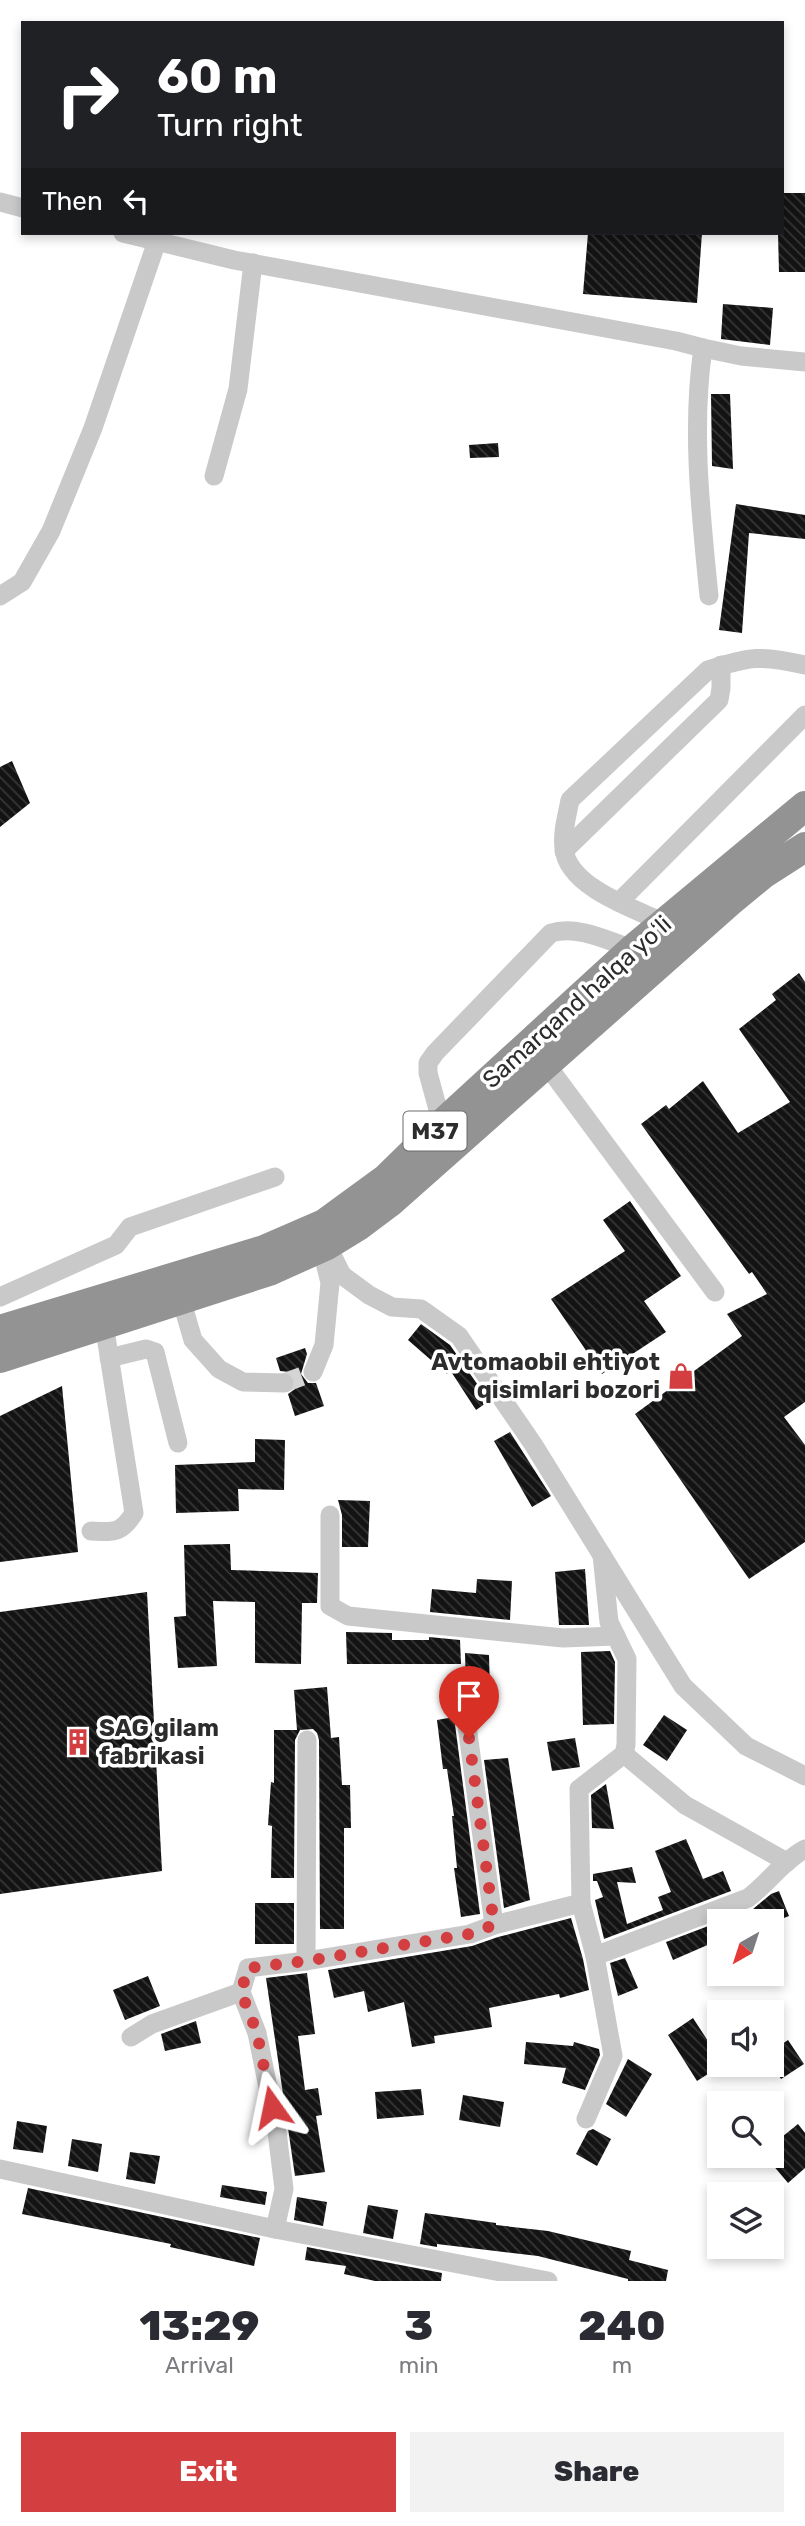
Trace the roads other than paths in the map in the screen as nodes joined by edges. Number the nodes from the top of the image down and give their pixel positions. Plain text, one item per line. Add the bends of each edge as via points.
1 (0, 202) edge
2 (21, 207) edge
3 (132, 235) edge
4 (157, 241) junction
5 (253, 263) junction
6 (703, 348) junction
7 (805, 362) edge
8 (214, 476) dead end
9 (0, 596) edge
10 (709, 596) dead end
11 (721, 665) junction
12 (805, 665) edge
13 (805, 715) edge
14 (805, 806) edge
15 (805, 847) edge
16 (564, 851) junction
17 (620, 902) junction
18 (665, 923) junction
19 (633, 949) junction
20 (546, 1064) junction
21 (442, 1124) junction
22 (275, 1177) dead end
23 (324, 1247) junction
24 (715, 1292) dead end
25 (0, 1297) edge
26 (181, 1299) junction
27 (104, 1324) junction
28 (5, 1342) edge
29 (109, 1358) junction
30 (313, 1372) dead end
31 (284, 1382) tunnel mouth
32 (178, 1443) dead end
33 (330, 1515) dead end
34 (91, 1531) dead end
35 (602, 1555) junction
36 (616, 1636) junction
37 (465, 1711) dead end
38 (307, 1740) dead end
39 (624, 1755) junction
40 (805, 1776) edge
41 (805, 1849) edge
42 (787, 1862) junction
43 (581, 1903) junction
44 (494, 1925) junction
45 (595, 1956) junction
46 (306, 1961) junction
47 (241, 1992) junction
48 (131, 2036) dead end
49 (586, 2119) dead end
50 (0, 2169) edge
51 (275, 2229) junction
52 (548, 2281) edge

1 - 2 street
3 - 4 street
4 - 5 street
4 - 9 street via 93,428 51,531 22,582
5 - 6 street
5 - 8 street via 238,389
6 - 7 street
6 - 10 street via 698,381 700,508
11 - 12 street via 769,656
11 - 16 street via 719,700
11 - 16 street via 708,670 570,800
13 - 17 street
14 - 18 highway, Samarqand halqa yoʻli / M37
15 - 20 highway, Samarqand halqa yoʻli / M37 via 729,902
16 - 17 street via 575,874
17 - 18 street
18 - 19 highway, Samarqand halqa yoʻli / M37
19 - 21 highway, Samarqand halqa yoʻli / M37
19 - 21 street via 575,930 551,933 428,1063
20 - 23 highway, Samarqand halqa yoʻli / M37 via 390,1202
20 - 24 street
21 - 28 highway, Samarqand halqa yoʻli / M37 via 387,1178 324,1224 264,1250
22 - 25 street via 130,1227 116,1245
23 - 26 highway, Samarqand halqa yoʻli / M37 via 269,1271
23 - 30 street via 330,1283 324,1345
23 - 35 street via 342,1275 369,1295 391,1307 422,1308 458,1336
26 - 27 highway, Samarqand halqa yoʻli / M37
26 - 31 street via 193,1340 219,1369 243,1382
27 - 28 highway, Samarqand halqa yoʻli / M37
27 - 29 street
29 - 32 street via 146,1349 155,1352
29 - 34 street via 134,1513 117,1532
33 - 36 street via 330,1606 348,1616 563,1638
35 - 36 street via 609,1622
35 - 40 street via 683,1686 746,1746
36 - 39 street via 627,1659
37 - 44 street
38 - 46 street
39 - 42 street via 685,1805
39 - 43 street via 579,1789
41 - 42 street
42 - 45 street via 748,1898
43 - 44 street
43 - 45 street
44 - 46 street via 470,1934
45 - 49 street via 613,2056
46 - 47 street via 248,1968
47 - 48 street
47 - 51 street via 257,2033 277,2132 284,2189
50 - 51 street
51 - 52 street

